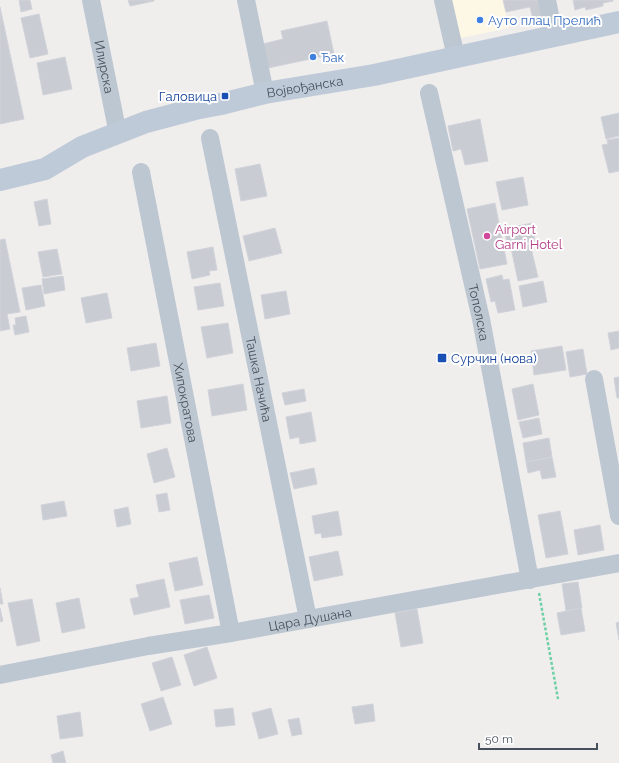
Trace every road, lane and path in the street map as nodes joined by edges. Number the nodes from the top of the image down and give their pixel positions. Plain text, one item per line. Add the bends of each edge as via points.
1 (91, 0) edge
2 (246, 0) edge
3 (443, 0) edge
4 (547, 0) edge
5 (619, 22) edge
6 (554, 35) junction
7 (456, 57) junction
8 (265, 93) junction
9 (429, 93) dead end
10 (118, 134) junction
11 (210, 138) dead end
12 (141, 172) dead end
13 (0, 180) edge
14 (594, 379) dead end
15 (619, 516) edge
16 (619, 563) edge
17 (533, 579) junction
18 (308, 619) junction
19 (231, 633) junction
20 (0, 675) edge
21 (558, 698) dead end

1 - 10 street, Илирска
2 - 8 street
3 - 7 street
4 - 6 street
5 - 6 main road, Војвођанска
6 - 7 main road, Војвођанска
7 - 8 main road, Војвођанска via 374,75
8 - 10 main road, Војвођанска via 146,122
9 - 17 street, Тополска via 481,319
10 - 13 main road, Војвођанска via 82,147 45,169
11 - 18 street, Ташка Начића
12 - 19 street, Хипократова
14 - 15 street
16 - 17 street, Цара Душана
17 - 18 street, Цара Душана
17 - 21 path
18 - 19 street, Цара Душана
19 - 20 street, Цара Душана via 148,646

